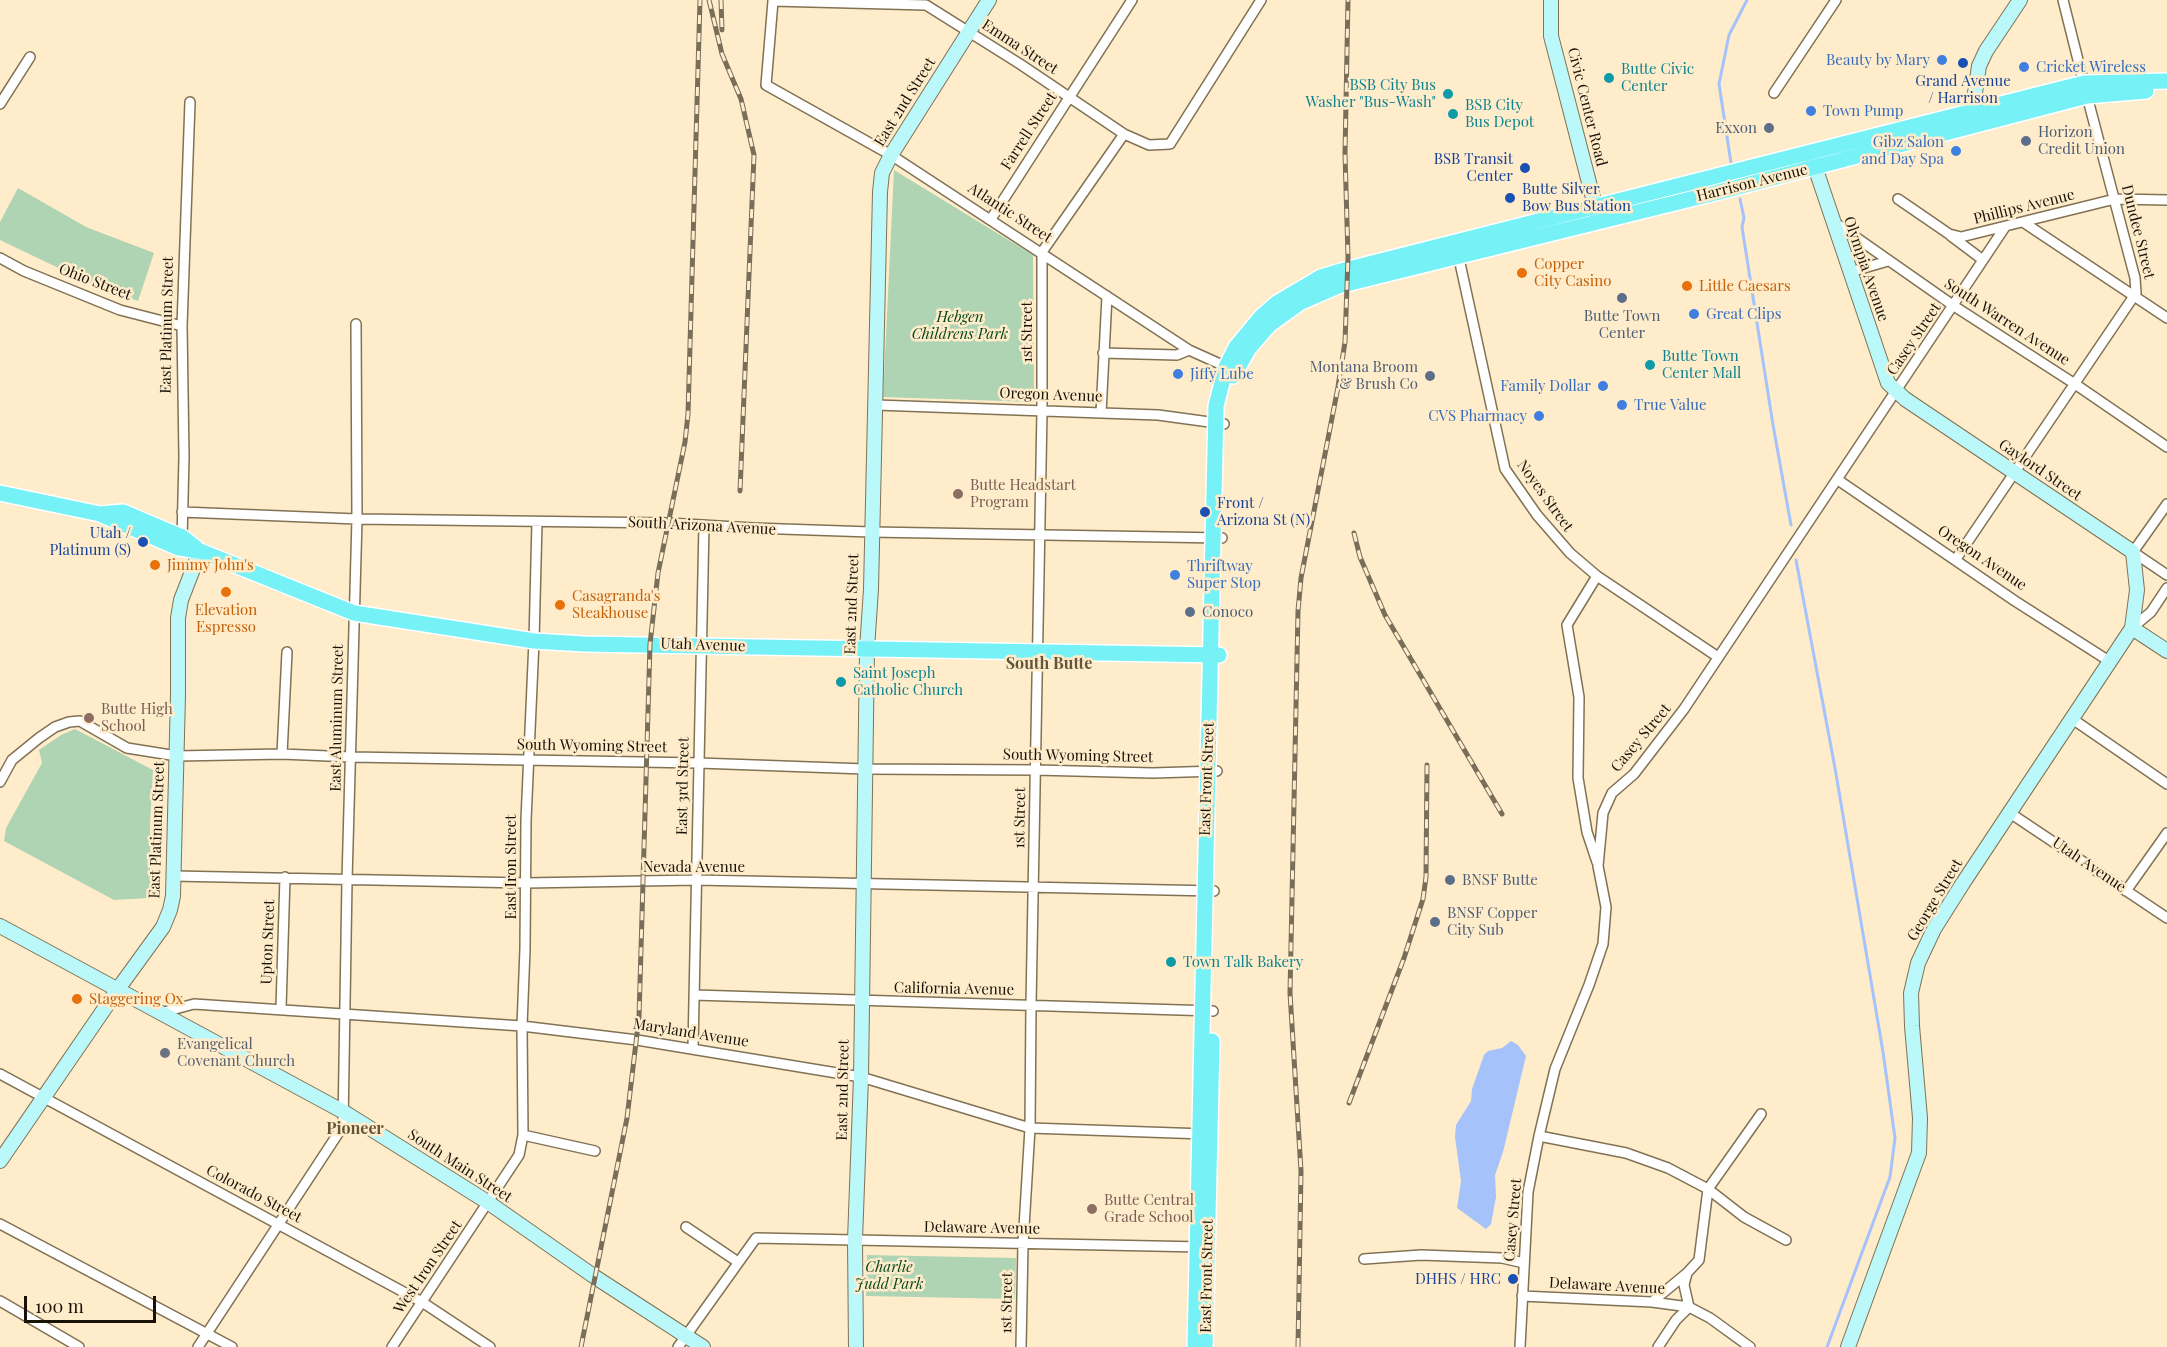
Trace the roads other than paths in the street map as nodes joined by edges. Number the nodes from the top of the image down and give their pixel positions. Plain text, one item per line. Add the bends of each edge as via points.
1 (989, 0) edge
2 (1132, 0) edge
3 (1261, 0) edge
4 (1551, 0) edge
5 (1836, 0) edge
6 (2020, 0) edge
7 (2063, 0) edge
8 (773, 1) edge
9 (884, 2) edge
10 (968, 31) junction
11 (30, 57) dead end
12 (2167, 81) edge
13 (2085, 89) junction
14 (2167, 90) edge
15 (1774, 93) dead end
16 (1070, 97) junction
17 (190, 102) dead end
18 (0, 104) edge
19 (1980, 116) junction
20 (1124, 134) junction
21 (891, 155) junction
22 (1813, 160) junction
23 (1898, 199) dead end
24 (2115, 199) junction
25 (2167, 200) edge
26 (1597, 215) junction
27 (991, 219) junction
28 (1832, 220) junction
29 (2023, 222) junction
30 (2005, 227) junction
31 (1949, 234) junction
32 (1457, 250) junction
33 (1042, 252) junction
34 (1404, 254) junction
35 (0, 258) edge
36 (1983, 260) junction
37 (1888, 261) junction
38 (1850, 272) junction
39 (1339, 279) junction
40 (1354, 282) junction
41 (1107, 296) junction
42 (2134, 297) junction
43 (1954, 306) junction
44 (2167, 318) edge
45 (356, 324) dead end
46 (182, 326) junction
47 (1189, 350) junction
48 (1103, 353) junction
49 (1230, 369) junction
50 (2075, 384) junction
51 (1896, 392) junction
52 (876, 405) junction
53 (1042, 411) junction
54 (1101, 413) junction
55 (1220, 424) junction
56 (2167, 447) edge
57 (2014, 474) junction
58 (1838, 480) junction
59 (0, 493) edge
60 (2167, 504) edge
61 (182, 512) junction
62 (100, 514) junction
63 (357, 519) junction
64 (537, 522) junction
65 (704, 525) junction
66 (871, 532) junction
67 (1040, 536) junction
68 (1217, 538) junction
69 (183, 543) junction
70 (200, 551) junction
71 (2133, 552) junction
72 (1956, 559) junction
73 (2167, 575) edge
74 (1597, 576) junction
75 (2167, 588) edge
76 (354, 613) junction
77 (2132, 628) junction
78 (534, 641) junction
79 (701, 645) junction
80 (867, 650) junction
81 (2167, 651) edge
82 (287, 652) dead end
83 (1038, 652) junction
84 (1215, 655) junction
85 (1718, 657) junction
86 (2109, 661) junction
87 (2071, 718) junction
88 (282, 754) junction
89 (177, 756) junction
90 (351, 757) junction
91 (528, 760) junction
92 (699, 763) junction
93 (866, 769) junction
94 (1036, 770) junction
95 (1212, 771) junction
96 (0, 782) edge
97 (2167, 784) edge
98 (2010, 813) junction
99 (2167, 833) edge
100 (1598, 866) junction
101 (173, 876) junction
102 (285, 878) junction
103 (347, 880) junction
104 (697, 880) junction
105 (526, 883) junction
106 (863, 885) junction
107 (1033, 887) junction
108 (1209, 891) junction
109 (2126, 891) junction
110 (2167, 918) edge
111 (0, 926) edge
112 (118, 989) junction
113 (694, 994) junction
114 (861, 1001) junction
115 (1031, 1005) junction
116 (280, 1008) junction
117 (1208, 1011) junction
118 (160, 1013) junction
119 (344, 1014) junction
120 (522, 1026) junction
121 (693, 1048) junction
122 (0, 1074) edge
123 (861, 1077) junction
124 (44, 1097) junction
125 (344, 1112) junction
126 (1761, 1114) dead end
127 (1030, 1128) junction
128 (1205, 1134) junction
129 (523, 1135) junction
130 (1539, 1136) junction
131 (595, 1151) dead end
132 (0, 1161) edge
133 (1708, 1189) junction
134 (489, 1203) junction
135 (0, 1224) edge
136 (279, 1224) junction
137 (686, 1227) dead end
138 (855, 1240) junction
139 (1786, 1240) dead end
140 (1023, 1244) junction
141 (1202, 1247) junction
142 (1364, 1259) dead end
143 (738, 1262) junction
144 (1524, 1263) junction
145 (1687, 1273) junction
146 (1522, 1296) junction
147 (0, 1300) edge
148 (422, 1302) junction
149 (1652, 1302) junction
150 (1689, 1307) junction
151 (207, 1334) junction
152 (682, 1342) edge
153 (79, 1347) edge
154 (198, 1347) edge
155 (232, 1347) edge
156 (392, 1347) edge
157 (490, 1347) edge
158 (702, 1347) edge
159 (856, 1347) edge
160 (1022, 1347) edge
161 (1194, 1347) edge
162 (1205, 1347) edge
163 (1520, 1347) edge
164 (1658, 1347) edge
165 (1750, 1347) edge
166 (1848, 1347) edge

1 - 10 street, East 2nd Street
2 - 16 street, Farrell Street
3 - 20 street, Emma Street via 1170,144 1149,145
4 - 26 street, Civic Center Road via 1551,36
5 - 15 street
6 - 19 street via 1979,66 1975,93
7 - 13 street, Dundee Street
8 - 9 street, Emma Street
8 - 21 street, Atlantic Street via 766,85
9 - 10 street, Emma Street via 926,5
10 - 16 street, Emma Street
10 - 21 street, East 2nd Street
11 - 18 street
12 - 13 main road, Harrison Avenue
13 - 14 main road, Harrison Avenue
13 - 19 main road, Harrison Avenue
13 - 24 street, Dundee Street
16 - 20 street, Emma Street
16 - 27 street, Farrell Street
17 - 46 street, East Platinum Street
19 - 22 main road, Harrison Avenue
20 - 33 street
21 - 27 street, Atlantic Street
21 - 52 street, East 2nd Street via 882,173 880,192
22 - 26 main road, Harrison Avenue
22 - 28 street, Olympia Avenue
23 - 31 street
24 - 25 street, Phillips Avenue
24 - 29 street, Phillips Avenue
24 - 42 street, Dundee Street via 2137,286
26 - 32 main road, Harrison Avenue
27 - 33 street, Atlantic Street
28 - 37 street, South Warren Avenue
28 - 38 street, Olympia Avenue
29 - 30 street, Phillips Avenue
29 - 42 street
30 - 31 street, Phillips Avenue via 1966,236
30 - 36 street, Casey Street
31 - 36 street
32 - 34 main road, Harrison Avenue
32 - 40 main road, Harrison Avenue
32 - 74 street, Noyes Street via 1505,469 1569,553
33 - 41 street, Atlantic Street
33 - 53 street, 1st Street
34 - 39 main road, Harrison Avenue
34 - 40 main road via 1402,263
35 - 46 street, Ohio Street via 120,310
36 - 43 street, Casey Street
37 - 38 street
37 - 43 street, South Warren Avenue
38 - 51 street, Olympia Avenue via 1886,378
39 - 40 main road, Harrison Avenue
39 - 49 main road, East Front Street via 1321,277 1261,317 1236,347
41 - 47 street, Atlantic Street
41 - 48 street
42 - 44 street
42 - 50 street
43 - 50 street, South Warren Avenue
43 - 51 street, Casey Street
45 - 63 street, East Aluminum Street
46 - 61 street, East Platinum Street
47 - 48 street via 1177,355
47 - 49 street, Atlantic Street
48 - 54 street
49 - 55 main road, East Front Street via 1220,386
50 - 56 street, South Warren Avenue
50 - 57 street
51 - 57 street, Gaylord Street
51 - 58 street, Casey Street
52 - 53 street, Oregon Avenue
52 - 66 street, East 2nd Street
53 - 54 street, Oregon Avenue
53 - 67 street, 1st Street
54 - 55 street, Oregon Avenue via 1158,415
55 - 68 main road, East Front Street
57 - 71 street, Gaylord Street
57 - 72 street
58 - 72 street, Oregon Avenue
58 - 85 street, Casey Street
59 - 62 main road
60 - 71 street
61 - 63 street, South Arizona Avenue
61 - 69 street, East Platinum Street
62 - 69 main road, Utah Avenue via 134,530
62 - 69 main road, Utah Avenue via 123,512
63 - 64 street, South Arizona Avenue
63 - 76 street, East Aluminum Street
64 - 65 street, South Arizona Avenue
64 - 78 street, East Iron Street
65 - 66 street, South Arizona Avenue
65 - 79 street, East 3rd Street
66 - 67 street, South Arizona Avenue
66 - 80 street, East 2nd Street
67 - 68 street, South Arizona Avenue
67 - 83 street, 1st Street
68 - 84 main road, East Front Street
69 - 70 main road, Utah Avenue
70 - 76 main road, Utah Avenue
70 - 89 street, East Platinum Street via 178,618
71 - 73 street, Gaylord Street
71 - 77 street via 2137,590
72 - 86 street, Oregon Avenue
74 - 85 street, Noyes Street
74 - 100 street via 1567,625 1579,697 1578,778 1587,832
75 - 77 street, George Street via 2151,612
76 - 78 main road, Utah Avenue
76 - 90 street, East Aluminum Street
77 - 81 street
77 - 86 street, George Street
78 - 79 main road, Utah Avenue
78 - 91 street, East Iron Street
79 - 80 main road, Utah Avenue
79 - 92 street, East 3rd Street
80 - 83 main road, Utah Avenue
80 - 93 street, East 2nd Street
82 - 88 street
83 - 84 main road, Utah Avenue
83 - 94 street, 1st Street
84 - 95 main road, East Front Street
85 - 100 street, Casey Street via 1657,746 1612,793 1603,813
86 - 87 street, George Street
87 - 97 street
87 - 98 street, George Street
88 - 89 street, South Wyoming Street
88 - 90 street, South Wyoming Street
89 - 96 street, South Wyoming Street via 127,748 80,721 69,722 55,727 12,760
89 - 101 street, East Platinum Street
90 - 91 street, South Wyoming Street
90 - 103 street, East Aluminum Street
91 - 92 street, South Wyoming Street
91 - 105 street, East Iron Street
92 - 93 street, South Wyoming Street
92 - 104 street, East 3rd Street
93 - 94 street, South Wyoming Street
93 - 106 street, East 2nd Street
94 - 95 street, South Wyoming Street
94 - 107 street, 1st Street
95 - 108 main road, East Front Street
98 - 109 street, Utah Avenue
98 - 166 street, George Street via 1934,929 1918,963 1911,1004 1920,1118 1918,1153
99 - 109 street
100 - 130 street, Casey Street via 1606,907 1603,944 1555,1069
101 - 102 street, Nevada Avenue
101 - 112 street, East Platinum Street via 171,903 163,927
102 - 103 street, Nevada Avenue
102 - 116 street, Upton Street
103 - 105 street, Nevada Avenue
103 - 119 street, East Aluminum Street
104 - 105 street, Nevada Avenue
104 - 106 street, Nevada Avenue
104 - 113 street, East 3rd Street
105 - 120 street, East Iron Street
106 - 107 street, Nevada Avenue
106 - 114 street, East 2nd Street
107 - 108 street, Nevada Avenue
107 - 115 street, 1st Street
108 - 117 main road, East Front Street
109 - 110 street, Utah Avenue
111 - 112 street, South Main Street
112 - 118 street, South Main Street
112 - 124 street, East Platinum Street
113 - 114 street, California Avenue
113 - 121 street, East 3rd Street
114 - 115 street, California Avenue
114 - 123 street, East 2nd Street
115 - 117 street, California Avenue
115 - 127 street, 1st Street
116 - 118 street, Maryland Avenue via 194,1004
116 - 119 street, Maryland Avenue
117 - 128 main road, East Front Street
118 - 125 street, South Main Street
119 - 120 street, Maryland Avenue
119 - 125 street, East Aluminum Street
120 - 121 street, Maryland Avenue
120 - 129 street, East Iron Street
121 - 123 street, Maryland Avenue
122 - 124 street, Colorado Street
123 - 127 street, Maryland Avenue
123 - 138 street, East 2nd Street
124 - 132 street, East Platinum Street
124 - 136 street, Colorado Street
125 - 134 street, South Main Street
125 - 136 street, East Aluminum Street via 343,1126
126 - 133 street
127 - 128 street, Maryland Avenue
127 - 140 street, 1st Street
128 - 141 main road, East Front Street
129 - 131 street
129 - 134 street, East Iron Street via 519,1155
130 - 133 street via 1626,1153 1668,1168
130 - 144 street, Casey Street via 1528,1192
133 - 139 street via 1744,1217
133 - 145 street via 1699,1260
134 - 148 street, West Iron Street
134 - 152 street, South Main Street
135 - 151 street
136 - 148 street, Colorado Street
136 - 151 street, East Aluminum Street
137 - 143 street
138 - 140 street, Delaware Avenue
138 - 143 street, Delaware Avenue via 756,1238
138 - 159 street, East 2nd Street
140 - 141 street, Delaware Avenue
140 - 160 street, 1st Street
141 - 161 main road, East Front Street
141 - 162 main road, East Front Street
142 - 144 street via 1421,1254 1502,1258
143 - 152 street
144 - 146 street, Casey Street
145 - 149 street
145 - 150 street via 1684,1285
146 - 149 street, Delaware Avenue
146 - 163 street, Casey Street
147 - 153 street
148 - 156 street, West Iron Street
148 - 157 street, Colorado Street
149 - 150 street, Delaware Avenue
150 - 164 street
150 - 165 street, Delaware Avenue
151 - 154 street, East Aluminum Street
151 - 155 street
152 - 158 street, South Main Street

